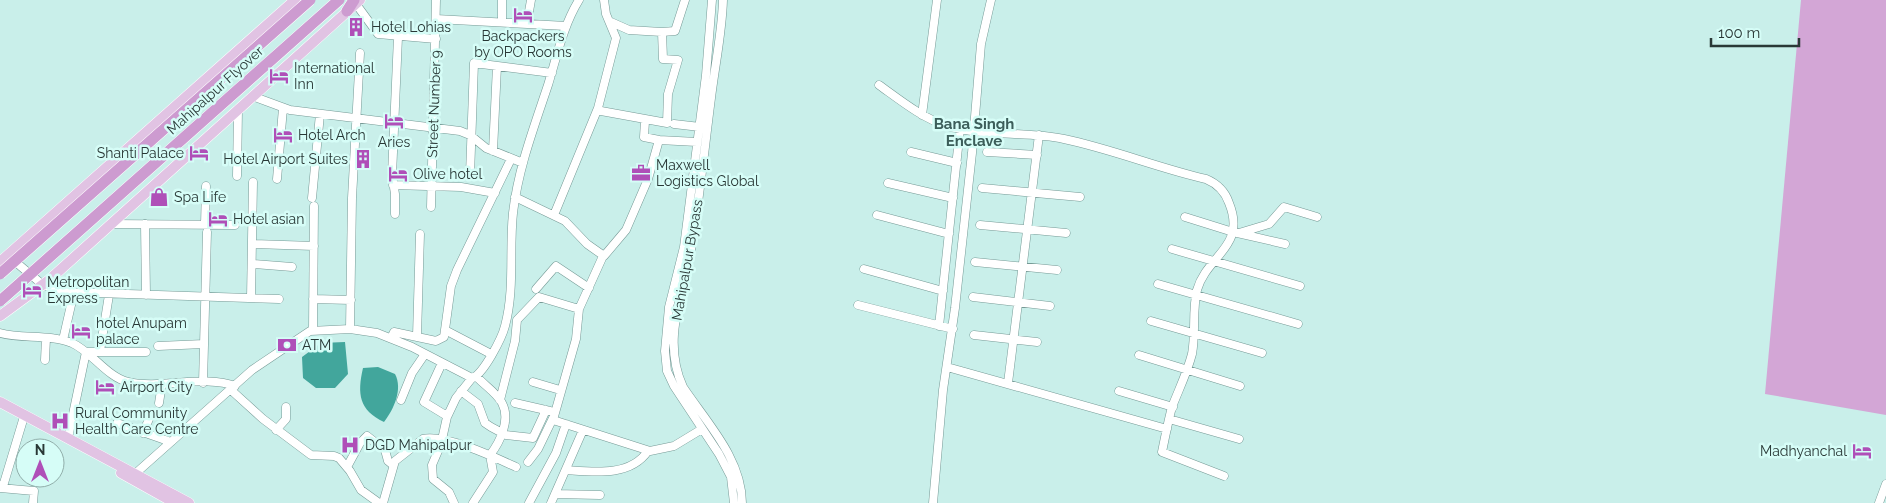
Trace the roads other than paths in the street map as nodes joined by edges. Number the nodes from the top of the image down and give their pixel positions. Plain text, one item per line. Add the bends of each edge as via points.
1 (295, 0) edge
2 (310, 0) edge
3 (338, 0) edge
4 (436, 0) edge
5 (502, 0) edge
6 (531, 0) edge
7 (579, 0) edge
8 (604, 0) edge
9 (685, 0) edge
10 (712, 0) edge
11 (723, 0) edge
12 (937, 0) edge
13 (992, 0) edge
14 (354, 4) edge
15 (436, 19) junction
16 (502, 22) junction
17 (610, 22) junction
18 (527, 23) junction
19 (566, 26) junction
20 (662, 32) junction
21 (398, 37) junction
22 (436, 39) junction
23 (360, 53) dead end
24 (497, 66) junction
25 (552, 73) junction
26 (879, 85) dead end
27 (252, 96) junction
28 (283, 108) junction
29 (598, 108) junction
30 (238, 109) junction
31 (320, 114) junction
32 (922, 115) junction
33 (356, 118) junction
34 (645, 121) junction
35 (394, 124) junction
36 (674, 124) dead end
37 (700, 127) junction
38 (432, 129) junction
39 (960, 129) junction
40 (974, 131) junction
41 (1039, 135) junction
42 (471, 137) junction
43 (659, 140) junction
44 (697, 142) junction
45 (493, 151) junction
46 (911, 152) dead end
47 (987, 152) dead end
48 (1037, 155) junction
49 (511, 159) junction
50 (523, 163) junction
51 (957, 163) junction
52 (470, 175) dead end
53 (237, 176) dead end
54 (277, 179) dead end
55 (253, 182) dead end
56 (888, 183) dead end
57 (393, 184) junction
58 (432, 185) junction
59 (206, 186) dead end
60 (982, 188) dead end
61 (1033, 192) junction
62 (495, 193) junction
63 (515, 196) junction
64 (1080, 197) dead end
65 (953, 198) junction
66 (431, 207) dead end
67 (395, 214) dead end
68 (554, 215) junction
69 (877, 215) dead end
70 (1185, 216) dead end
71 (1317, 217) dead end
72 (111, 224) junction
73 (146, 224) junction
74 (234, 224) dead end
75 (980, 224) dead end
76 (206, 228) junction
77 (1028, 228) junction
78 (1066, 233) dead end
79 (1235, 233) junction
80 (420, 234) dead end
81 (949, 234) junction
82 (252, 244) junction
83 (1285, 244) dead end
84 (314, 246) junction
85 (1172, 249) dead end
86 (603, 256) junction
87 (3, 259) edge
88 (975, 262) dead end
89 (1214, 262) junction
90 (252, 264) junction
91 (1023, 266) junction
92 (292, 267) dead end
93 (864, 269) dead end
94 (1057, 270) dead end
95 (0, 274) edge
96 (1158, 284) dead end
97 (44, 285) junction
98 (1300, 286) dead end
99 (588, 288) junction
100 (536, 289) dead end
101 (943, 291) junction
102 (74, 292) junction
103 (109, 294) junction
104 (146, 295) junction
105 (1196, 295) junction
106 (205, 296) junction
107 (973, 297) dead end
108 (251, 298) junction
109 (279, 299) dead end
110 (313, 299) junction
111 (351, 300) junction
112 (0, 301) edge
113 (1019, 303) junction
114 (858, 305) dead end
115 (1050, 306) dead end
116 (579, 309) junction
117 (508, 311) junction
118 (0, 315) edge
119 (520, 316) junction
120 (1151, 321) dead end
121 (1298, 324) dead end
122 (506, 325) junction
123 (939, 326) junction
124 (515, 328) junction
125 (350, 329) junction
126 (953, 329) junction
127 (313, 330) junction
128 (445, 330) junction
129 (0, 333) edge
130 (1196, 333) junction
131 (974, 335) dead end
132 (416, 336) junction
133 (46, 338) junction
134 (391, 338) junction
135 (63, 340) junction
136 (1014, 340) junction
137 (1037, 342) dead end
138 (204, 344) junction
139 (158, 346) dead end
140 (100, 351) junction
141 (146, 352) dead end
142 (88, 353) junction
143 (1262, 353) dead end
144 (425, 354) junction
145 (491, 354) junction
146 (1139, 355) dead end
147 (45, 360) dead end
148 (442, 363) junction
149 (947, 367) junction
150 (1188, 369) junction
151 (474, 378) junction
152 (533, 382) dead end
153 (203, 383) junction
154 (1008, 383) junction
155 (162, 384) junction
156 (1240, 386) dead end
157 (233, 388) junction
158 (560, 390) junction
159 (462, 391) junction
160 (1119, 391) dead end
161 (401, 400) dead end
162 (500, 400) junction
163 (0, 402) edge
164 (159, 403) dead end
165 (515, 403) dead end
166 (1173, 407) junction
167 (286, 408) dead end
168 (0, 409) edge
169 (546, 410) junction
170 (554, 415) junction
171 (447, 416) junction
172 (149, 419) dead end
173 (1169, 419) junction
174 (23, 420) junction
175 (117, 423) dead end
176 (566, 424) junction
177 (702, 429) junction
178 (1167, 429) junction
179 (276, 430) junction
180 (583, 430) junction
181 (143, 433) junction
182 (502, 434) junction
183 (68, 438) junction
184 (1239, 438) dead end
185 (442, 439) junction
186 (170, 442) junction
187 (648, 451) junction
188 (490, 455) junction
189 (528, 462) dead end
190 (393, 465) junction
191 (347, 467) junction
192 (516, 467) dead end
193 (4, 469) edge
194 (566, 470) junction
195 (136, 474) junction
196 (1224, 476) dead end
197 (1886, 484) edge
198 (0, 488) edge
199 (555, 494) junction
200 (600, 495) dead end
201 (584, 499) edge
202 (374, 502) edge
203 (33, 503) edge
204 (175, 503) edge
205 (189, 503) edge
206 (384, 503) edge
207 (454, 503) edge
208 (474, 503) edge
209 (529, 503) edge
210 (551, 503) edge
211 (734, 503) edge
212 (742, 503) edge
213 (933, 503) edge
214 (1879, 503) edge

1 - 87 main road
2 - 95 highway, Mahipalpur Flyover, bridge
3 - 112 highway, Mahipalpur Flyover, bridge
4 - 15 street, Street Number 9
5 - 16 street
6 - 18 street
7 - 19 street
8 - 17 street
9 - 20 street via 675,31
10 - 37 street, Mahipalpur Bypass
11 - 212 street, Mahipalpur Bypass via 693,239 676,310 674,353 683,387 734,462 740,476
12 - 32 street
13 - 40 street via 981,44
14 - 21 street via 378,34
14 - 27 main road
15 - 16 street
15 - 22 street, Street Number 9
16 - 18 street
17 - 20 street via 629,30
17 - 29 street via 616,38
18 - 19 street
19 - 25 street
20 - 34 street via 663,59 678,59 668,94 667,123
21 - 22 street
21 - 35 street
22 - 38 street, Street Number 9
23 - 33 street
24 - 25 street
24 - 42 street via 474,64
24 - 45 street
25 - 50 street
26 - 32 street
27 - 28 street
27 - 30 main road
28 - 31 street
28 - 54 street
29 - 34 street via 601,112
29 - 68 street
30 - 53 street
30 - 72 main road
31 - 33 street
31 - 84 street via 313,202
32 - 39 street
33 - 35 street
33 - 111 street
34 - 43 street via 644,137
35 - 38 street
35 - 57 street
36 - 37 street
37 - 44 street, Mahipalpur Bypass
38 - 42 street via 460,131
38 - 58 street, Street Number 9
39 - 40 street
39 - 51 street
40 - 41 street
40 - 126 street
41 - 48 street
41 - 79 street via 1082,143 1214,182 1225,193 1231,206
42 - 45 street
42 - 52 street
43 - 44 street
43 - 86 street via 648,179 626,230
44 - 177 street, Mahipalpur Bypass via 684,248 669,307 665,351 670,378
45 - 49 street
46 - 51 street
47 - 48 street
48 - 61 street
49 - 50 street
49 - 62 street
50 - 63 street
51 - 65 street
55 - 82 street
56 - 65 street
57 - 58 street
57 - 67 street
58 - 62 street
58 - 66 street, Street Number 9
59 - 76 street
60 - 61 street
61 - 64 street
61 - 77 street
62 - 128 street via 455,276
63 - 68 street
63 - 117 street
65 - 81 street
68 - 86 street
69 - 81 street
70 - 79 street
71 - 79 street via 1284,207 1269,224
72 - 73 street
72 - 97 main road
73 - 76 street
73 - 104 street
74 - 76 street
75 - 77 street
76 - 106 street
77 - 78 street
77 - 91 street
79 - 83 street
79 - 89 street
80 - 132 street
81 - 101 street
82 - 84 street
82 - 90 street
84 - 110 street
85 - 89 street
86 - 99 street
87 - 97 street
88 - 91 street
89 - 98 street
89 - 105 street via 1201,280
90 - 92 street
90 - 108 street
91 - 94 street
91 - 113 street
93 - 101 street
96 - 105 street
97 - 102 street
97 - 118 main road
99 - 100 street via 556,266
99 - 116 street
101 - 123 street
102 - 103 street
102 - 135 street
103 - 104 street
103 - 140 street
104 - 106 street
105 - 121 street
105 - 130 street
106 - 108 street
106 - 138 street
107 - 113 street
108 - 109 street
110 - 111 street
110 - 127 street
111 - 125 street
113 - 115 street
113 - 136 street
114 - 123 street
116 - 119 street via 537,296
116 - 158 street via 576,340
117 - 119 street
117 - 122 street
119 - 124 street
120 - 130 street
122 - 124 street
122 - 145 street
123 - 126 street
124 - 162 street via 515,341
125 - 127 street
125 - 134 street
126 - 149 street
127 - 157 street via 296,338
128 - 132 street via 439,341
128 - 145 street
129 - 133 street
130 - 143 street
130 - 150 street
131 - 136 street
132 - 134 street via 394,332
133 - 135 street
133 - 147 street
134 - 144 street
135 - 142 street
136 - 137 street
136 - 154 street
138 - 139 street
138 - 153 street
140 - 141 street
140 - 142 street
142 - 155 street via 124,380
142 - 183 street
144 - 148 street
144 - 161 street via 415,367
145 - 151 street via 484,369
146 - 150 street
148 - 151 street
148 - 171 street via 424,402
149 - 154 street
149 - 213 street
150 - 156 street
150 - 166 street
151 - 159 street
151 - 162 street
152 - 158 street
153 - 155 street
153 - 157 street via 223,382
154 - 178 street
155 - 164 street
157 - 179 street
157 - 186 street
158 - 170 street
159 - 171 street
159 - 182 street via 478,404 485,423
160 - 166 street
162 - 182 street via 504,414
163 - 183 main road
165 - 169 street
166 - 173 street
167 - 179 street via 286,419
168 - 174 main road
169 - 170 street
169 - 182 street via 533,438
170 - 176 street via 554,420
170 - 189 street
171 - 185 street
172 - 181 street
173 - 178 street
173 - 184 street
174 - 193 street
174 - 204 main road
175 - 181 street
176 - 180 street
176 - 209 street via 556,453
177 - 187 street via 674,446
177 - 211 street, Mahipalpur Bypass via 731,477
178 - 196 street via 1164,454
179 - 191 street via 312,456 337,457
180 - 187 street
180 - 194 street
181 - 186 street
182 - 188 street
183 - 195 main road
185 - 188 street
185 - 190 street via 423,439
185 - 207 street via 433,463 432,477 451,495
186 - 195 street
187 - 194 street via 636,462 608,473
188 - 192 street
188 - 208 street via 492,475
190 - 191 street via 385,450 367,436
190 - 206 street
191 - 202 street via 361,490
193 - 198 street via 4,485
194 - 199 street
195 - 205 main road
197 - 214 street
198 - 203 street via 34,491
199 - 201 street
199 - 210 street
200 - 201 street

